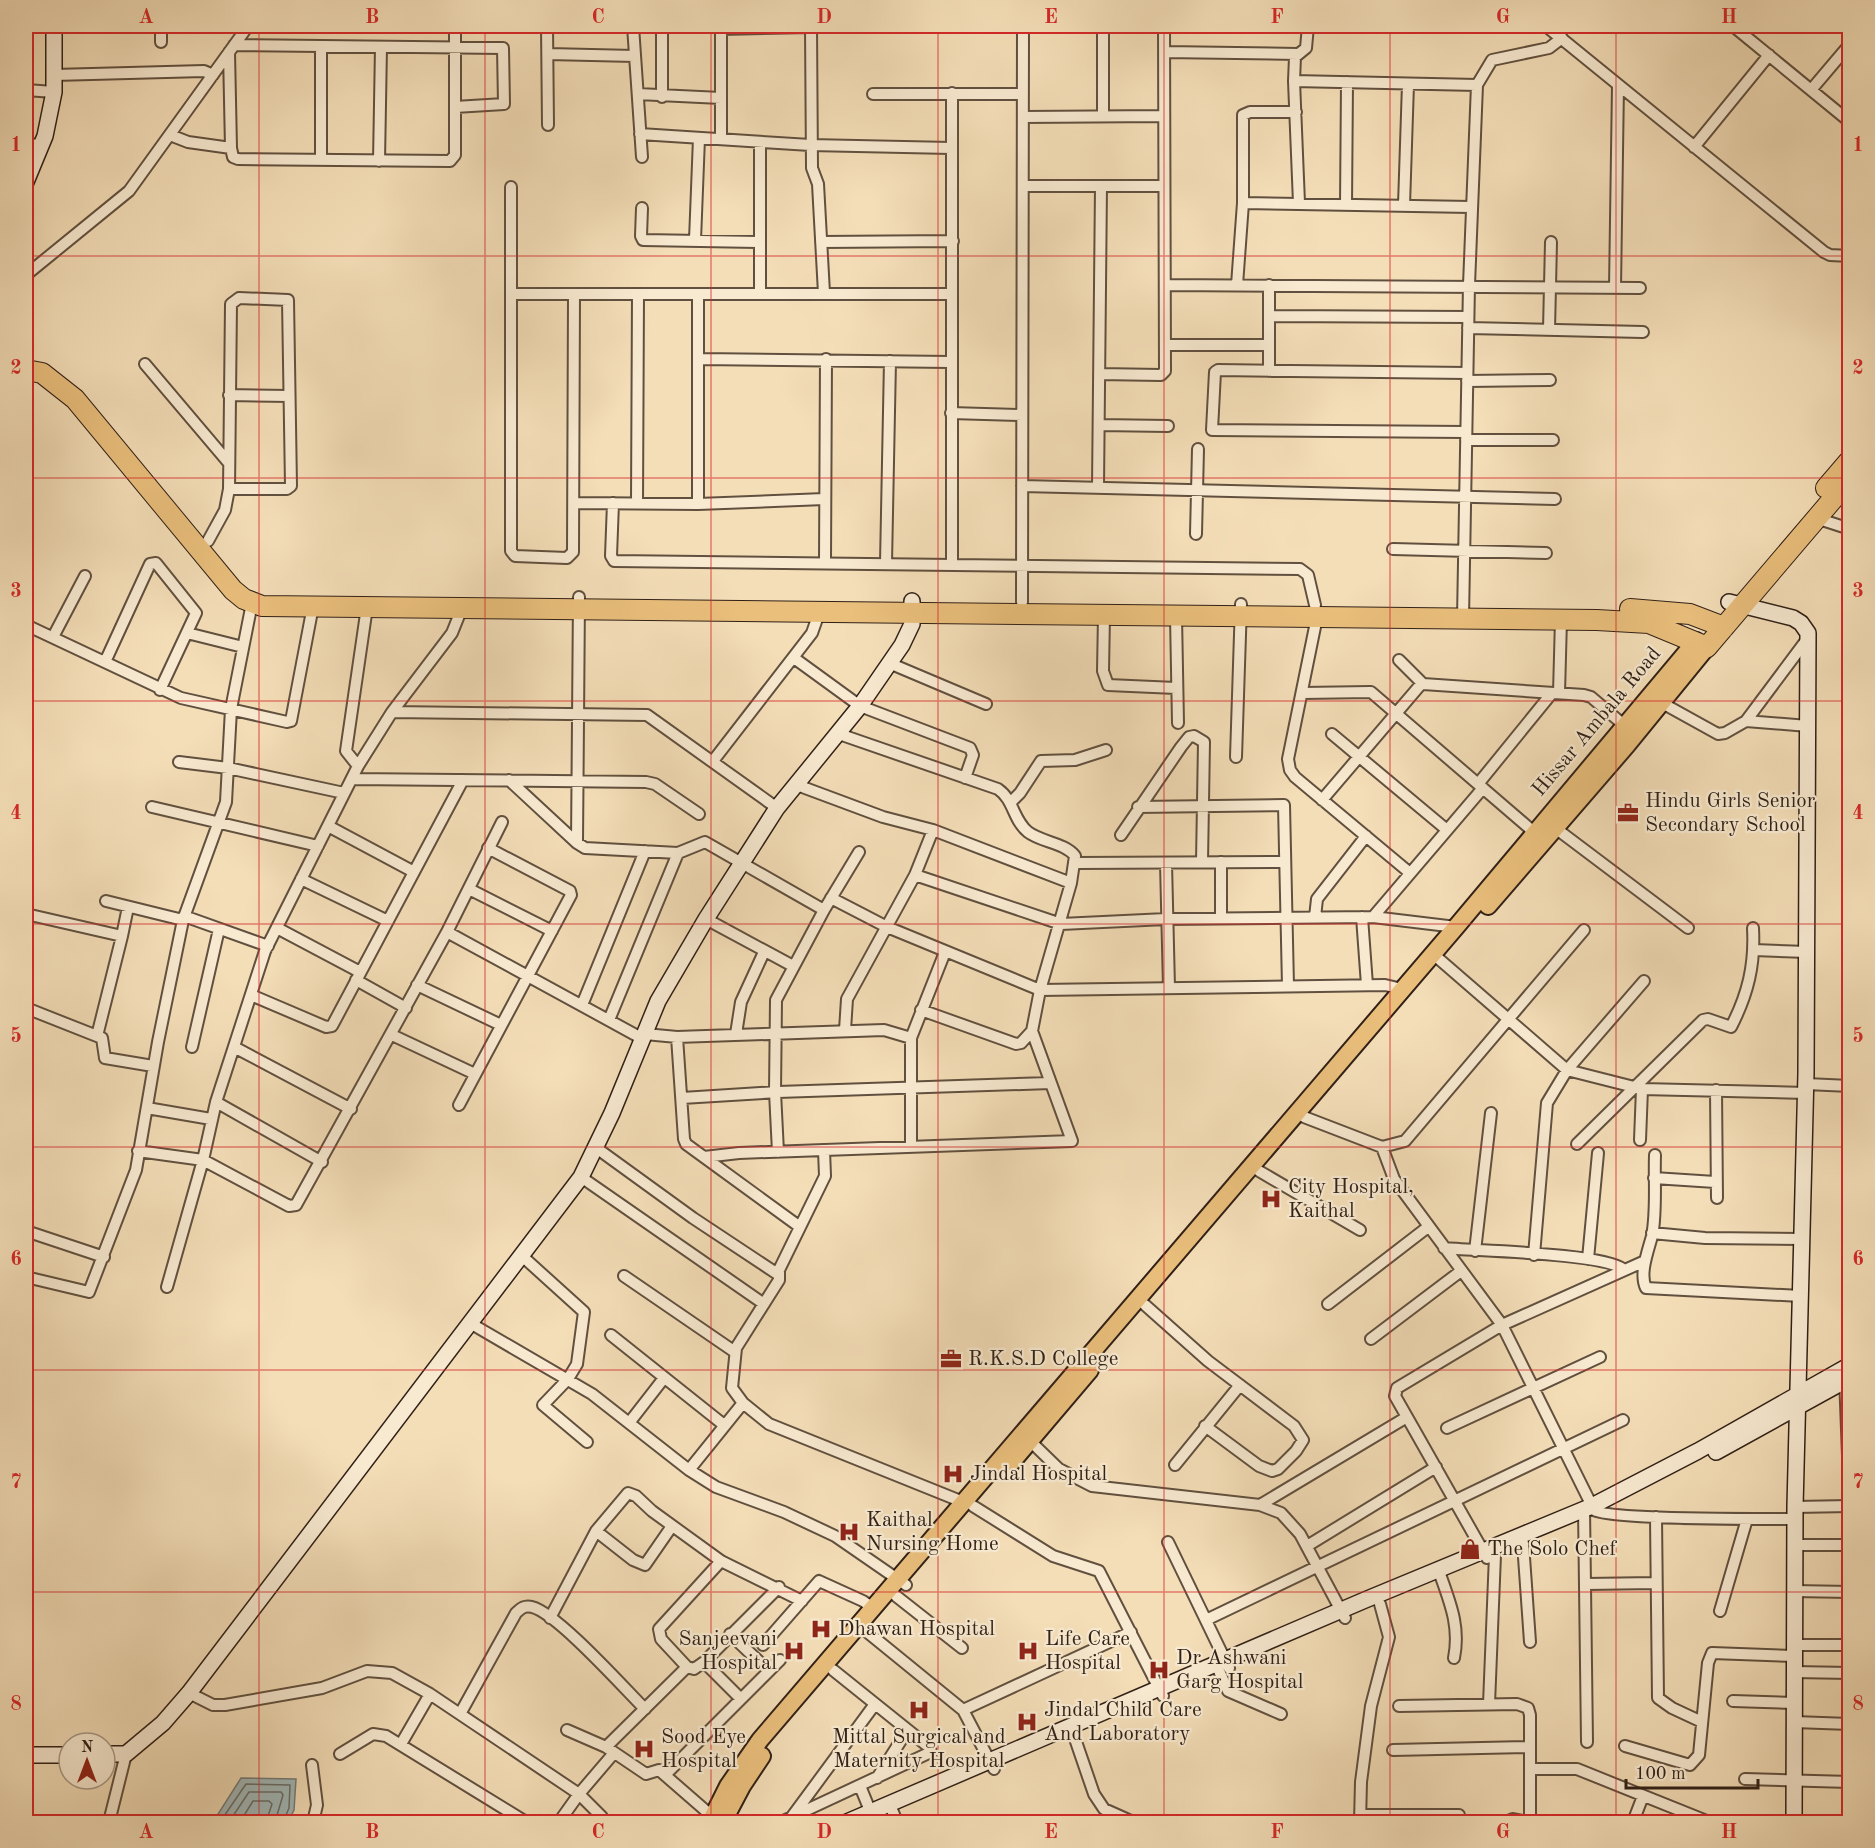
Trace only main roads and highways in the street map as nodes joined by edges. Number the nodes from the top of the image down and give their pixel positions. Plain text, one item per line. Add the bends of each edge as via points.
1 (26, 357) edge
2 (26, 370) edge
3 (1850, 460) edge
4 (1850, 479) edge
5 (580, 604) junction
6 (1736, 604) junction
7 (913, 608) junction
8 (1241, 611) junction
9 (1463, 612) junction
10 (1718, 624) junction
11 (1701, 644) junction
12 (1545, 827) junction
13 (1436, 957) junction
14 (1382, 1018) junction
15 (1026, 1437) junction
16 (900, 1586) junction
17 (715, 1821) edge

1 - 5 highway via 58,368 84,391 245,585 264,594
2 - 5 highway via 42,373 75,399 233,590 252,603 462,608
3 - 6 highway, Hissar Ambala Road
4 - 6 highway, Hissar Ambala Road
5 - 7 highway
5 - 7 highway via 819,613
6 - 10 highway, Hissar Ambala Road
7 - 8 highway via 1176,616
7 - 8 highway via 1022,602
8 - 9 highway
9 - 10 highway via 1598,607 1668,612
9 - 11 highway via 1648,623
10 - 11 highway, Hissar Ambala Road
11 - 12 main road, Hissar Ambala Road via 1625,726
11 - 12 main road, Hissar Ambala Road via 1662,703
12 - 13 main road, Hissar Ambala Road
12 - 13 main road, Hissar Ambala Road via 1456,927
13 - 14 main road, Hissar Ambala Road
13 - 14 main road, Hissar Ambala Road via 1402,989
14 - 15 main road
14 - 15 main road via 1145,1305
15 - 16 main road
16 - 17 main road via 769,1746
16 - 17 main road via 873,1608 760,1740 728,1786

